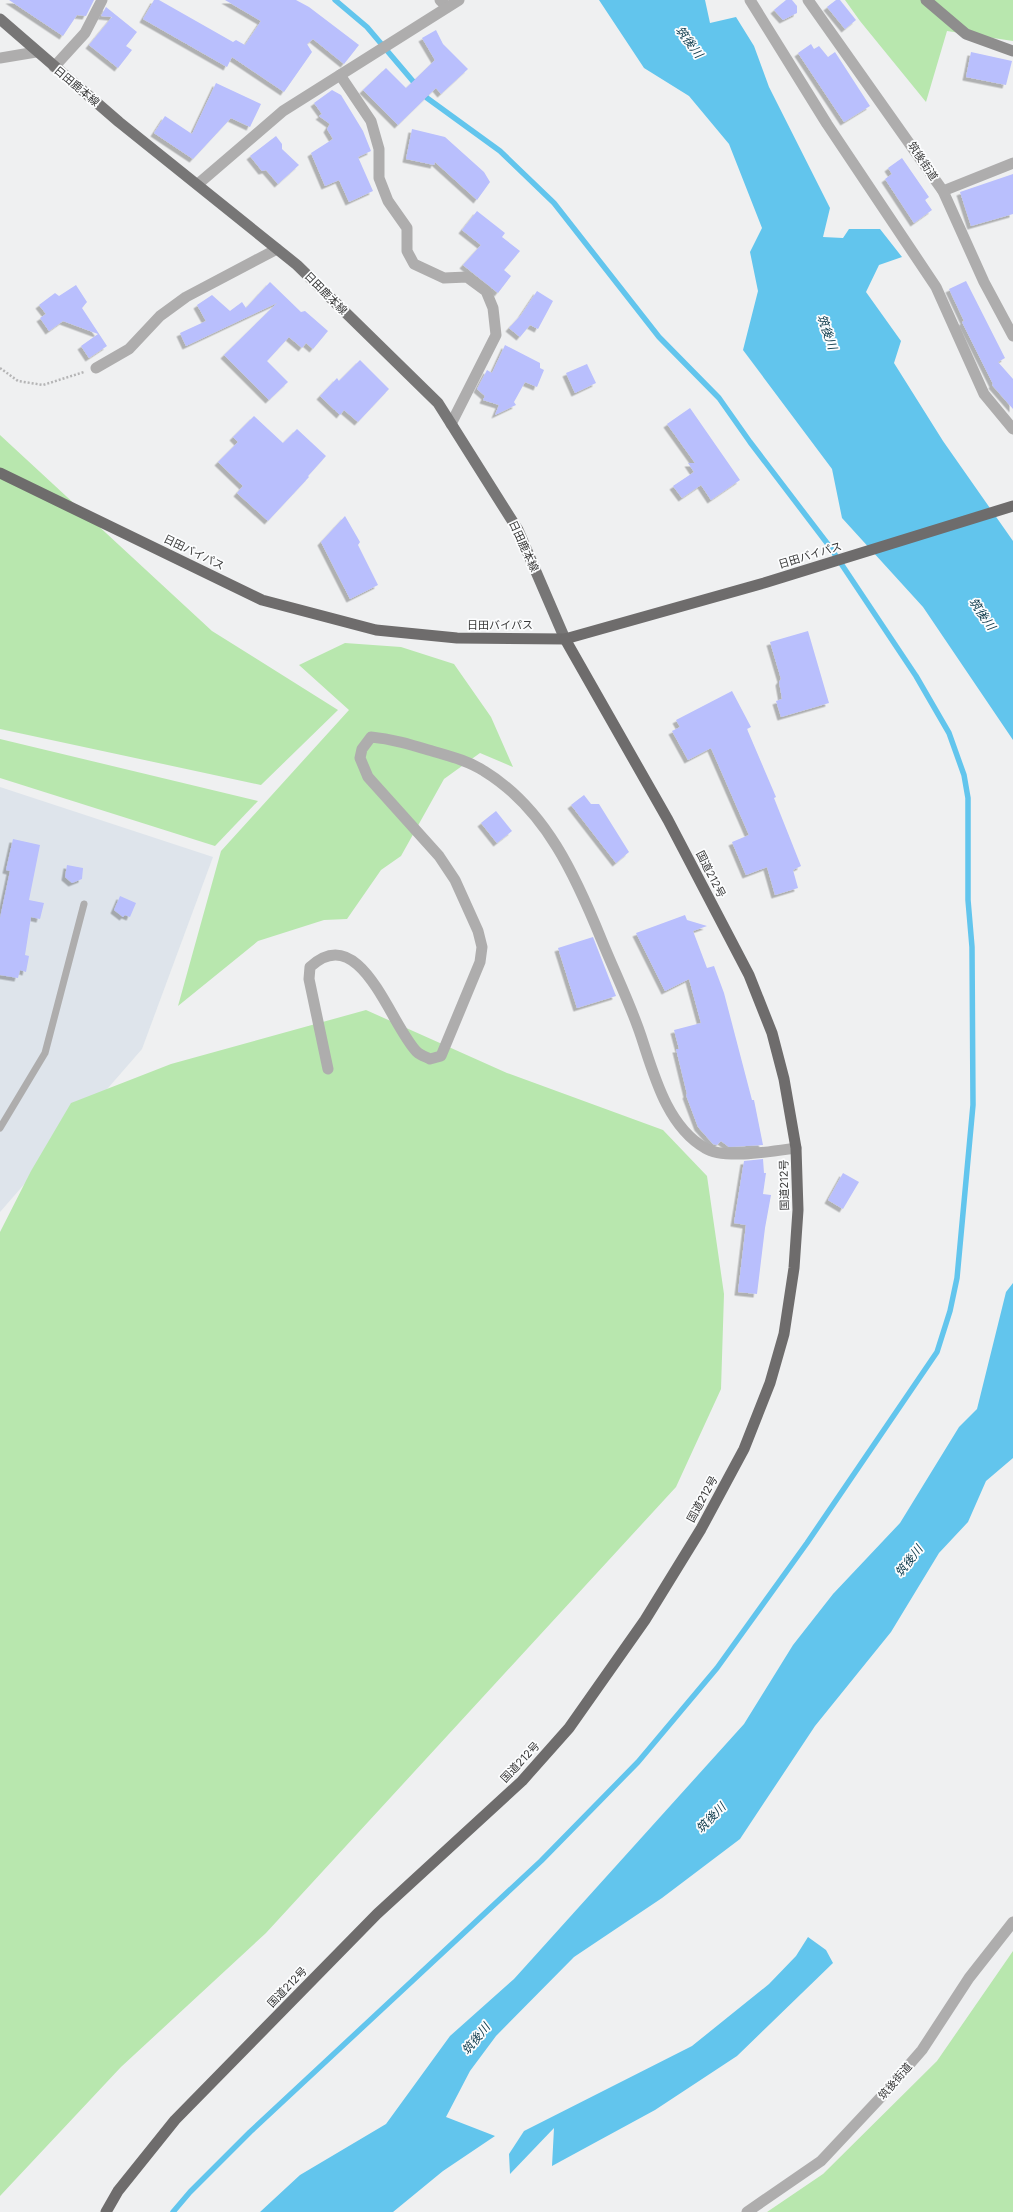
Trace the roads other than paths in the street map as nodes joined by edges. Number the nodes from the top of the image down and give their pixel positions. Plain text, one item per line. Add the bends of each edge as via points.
1 (102, 0) edge
2 (459, 0) edge
3 (750, 0) edge
4 (808, 0) edge
5 (926, 0) edge
6 (443, 4) edge
7 (0, 19) edge
8 (1013, 51) edge
9 (36, 52) junction
10 (0, 58) edge
11 (54, 67) junction
12 (340, 75) junction
13 (1013, 163) edge
14 (198, 184) junction
15 (943, 191) junction
16 (277, 249) junction
17 (1013, 336) edge
18 (96, 368) road end
19 (451, 424) junction
20 (1013, 429) edge
21 (0, 473) edge
22 (1013, 506) edge
23 (565, 639) junction
24 (84, 904) dead end
25 (328, 1069) dead end
26 (0, 1128) edge
27 (796, 1148) junction
28 (1013, 1922) edge
29 (106, 2212) edge
30 (747, 2212) edge

1 - 11 street via 85,33
2 - 6 street
3 - 20 street via 827,124 936,287 984,394
4 - 15 street, 筑後街道 via 914,146
5 - 8 main road via 966,34
6 - 12 street
7 - 9 main road, 日田鹿本線
9 - 10 street
9 - 11 main road, 日田鹿本線
11 - 14 main road, 日田鹿本線
12 - 14 street via 283,111
12 - 19 street via 371,121 379,149 379,178 388,201 407,228 407,251 414,264 444,278 467,277 486,291 493,308 496,335
13 - 15 street
14 - 16 main road, 日田鹿本線
15 - 17 street, 筑後街道 via 984,282
16 - 18 street via 186,297 160,316 129,349
16 - 19 main road, 日田鹿本線 via 297,265 438,403
19 - 23 main road, 日田鹿本線 via 518,530
21 - 23 highway, 日田バイパス via 262,600 376,630 457,638
22 - 23 highway, 日田バイパス via 764,583
23 - 27 highway, 国道212号 via 668,820 749,975 772,1033 784,1079
24 - 26 lane via 45,1053
25 - 27 street via 309,979 310,967 319,958 330,954 353,959 388,1003 399,1028 418,1053 430,1059 441,1056 480,962 482,947 478,931 455,880 439,856 368,777 360,758 362,749 371,737 391,738 483,770 509,788 539,819 582,892 628,999 659,1087 683,1130 706,1149 732,1155
27 - 29 highway, 国道212号 via 798,1210 794,1268 784,1334 770,1383 744,1449 701,1529 645,1620 569,1728 522,1781 377,1914 175,2120 118,2191
28 - 30 street, 筑後街道 via 969,1978 922,2050 881,2097 821,2161

